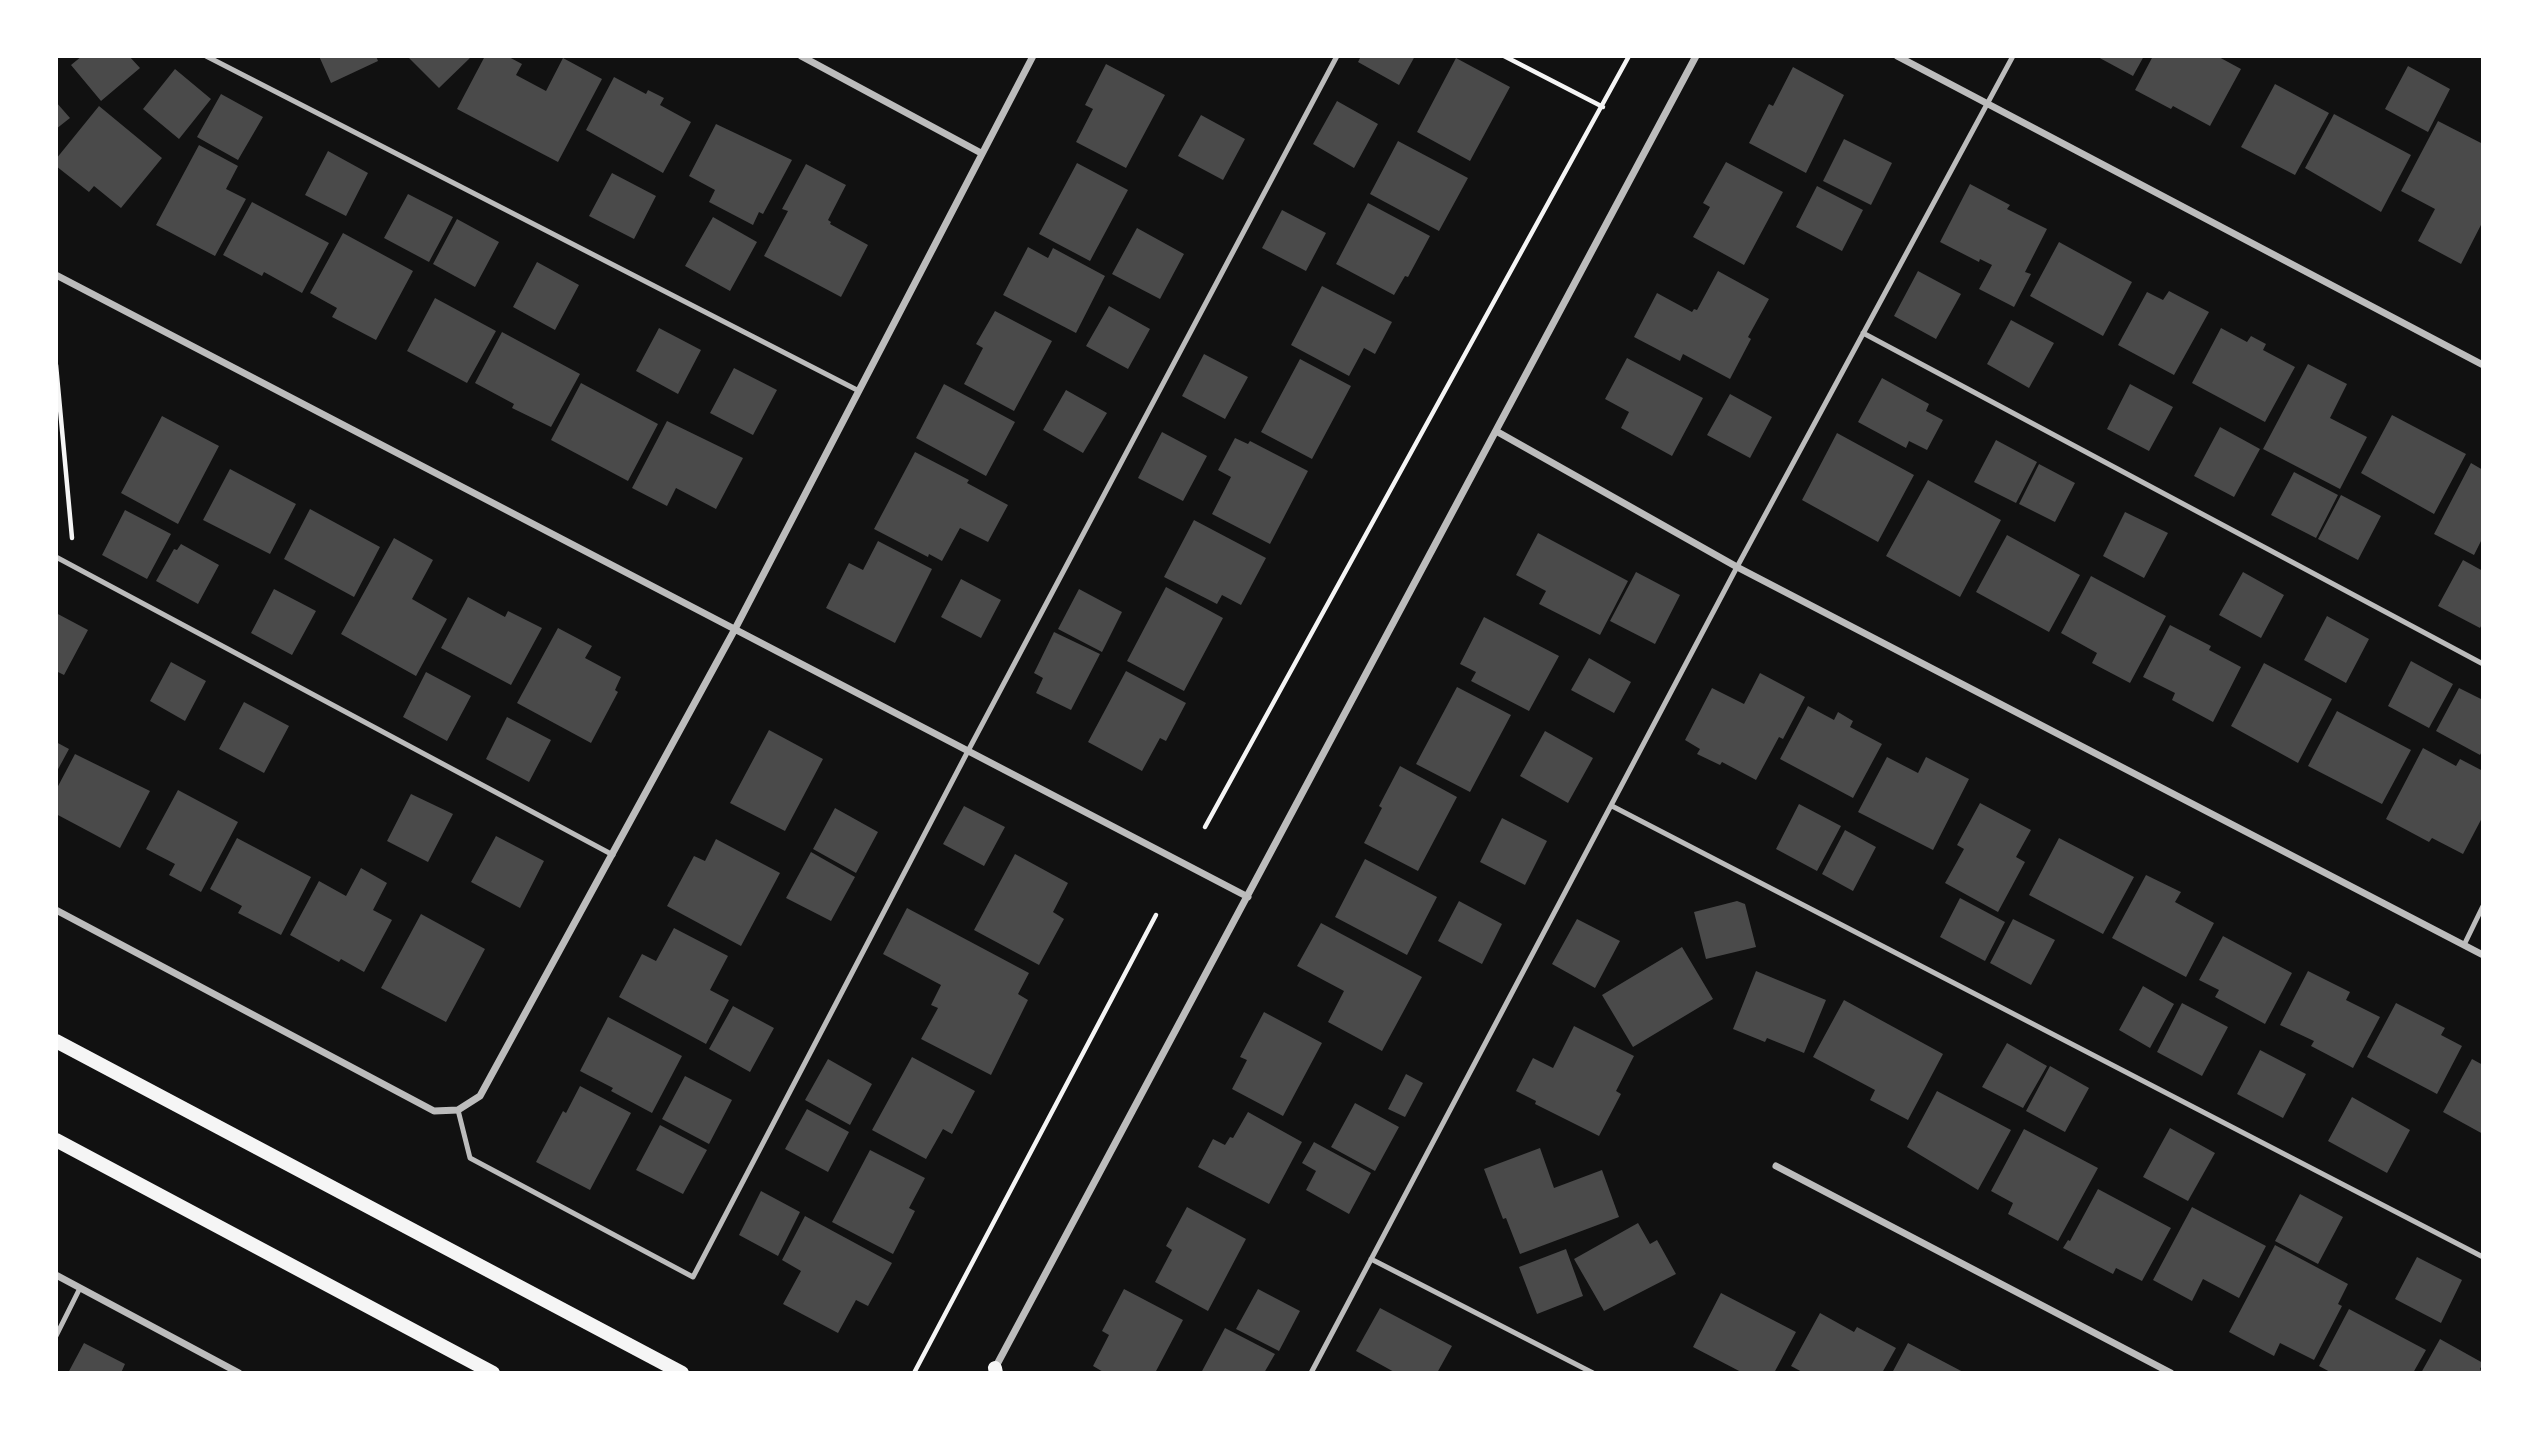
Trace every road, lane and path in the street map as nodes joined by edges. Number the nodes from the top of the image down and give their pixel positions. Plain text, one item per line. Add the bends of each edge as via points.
1 (206, 56) edge
2 (801, 56) edge
3 (1032, 56) edge
4 (1337, 56) edge
5 (1504, 56) edge
6 (1629, 56) edge
7 (1696, 56) edge
8 (1897, 56) edge
9 (2013, 56) edge
10 (1987, 105) junction
11 (1603, 107) junction
12 (981, 153) junction
13 (56, 275) edge
14 (1863, 332) junction
15 (56, 365) edge
16 (2483, 365) edge
17 (859, 391) junction
18 (1496, 431) junction
19 (56, 557) edge
20 (74, 566) junction
21 (1737, 567) junction
22 (735, 629) junction
23 (2483, 664) edge
24 (968, 751) junction
25 (1612, 806) junction
26 (1205, 827) dead end
27 (613, 855) junction
28 (1248, 897) junction
29 (2483, 906) edge
30 (56, 910) edge
31 (1156, 915) dead end
32 (2464, 945) junction
33 (2483, 955) edge
34 (56, 1041) edge
35 (458, 1110) junction
36 (56, 1140) edge
37 (1776, 1166) dead end
38 (2483, 1257) edge
39 (1371, 1259) junction
40 (56, 1275) edge
41 (80, 1288) junction
42 (56, 1336) edge
43 (994, 1371) edge
44 (239, 1373) edge
45 (493, 1373) edge
46 (682, 1373) edge
47 (914, 1373) edge
48 (1311, 1373) edge
49 (1593, 1373) edge
50 (2171, 1373) edge

1 - 17 lane
2 - 12 street
3 - 12 street
4 - 24 lane
5 - 11 path
6 - 11 path
7 - 18 street
8 - 10 street
9 - 10 lane
10 - 14 lane
10 - 16 street
11 - 26 path
12 - 17 street
13 - 22 street
14 - 21 lane
14 - 23 lane
15 - 20 path
17 - 22 street
18 - 21 street
18 - 28 street
19 - 20 lane
20 - 27 lane
21 - 25 lane
21 - 32 street
22 - 24 street
22 - 27 street
24 - 28 street
24 - 35 lane via 693,1277 470,1158
25 - 38 lane
25 - 39 lane
27 - 35 street via 480,1097
28 - 43 street
29 - 32 lane
30 - 35 street via 434,1111
31 - 47 path
32 - 33 street
34 - 46 main road
36 - 45 main road
37 - 50 street
39 - 48 lane
39 - 49 lane
40 - 41 street
41 - 42 lane
41 - 44 street

